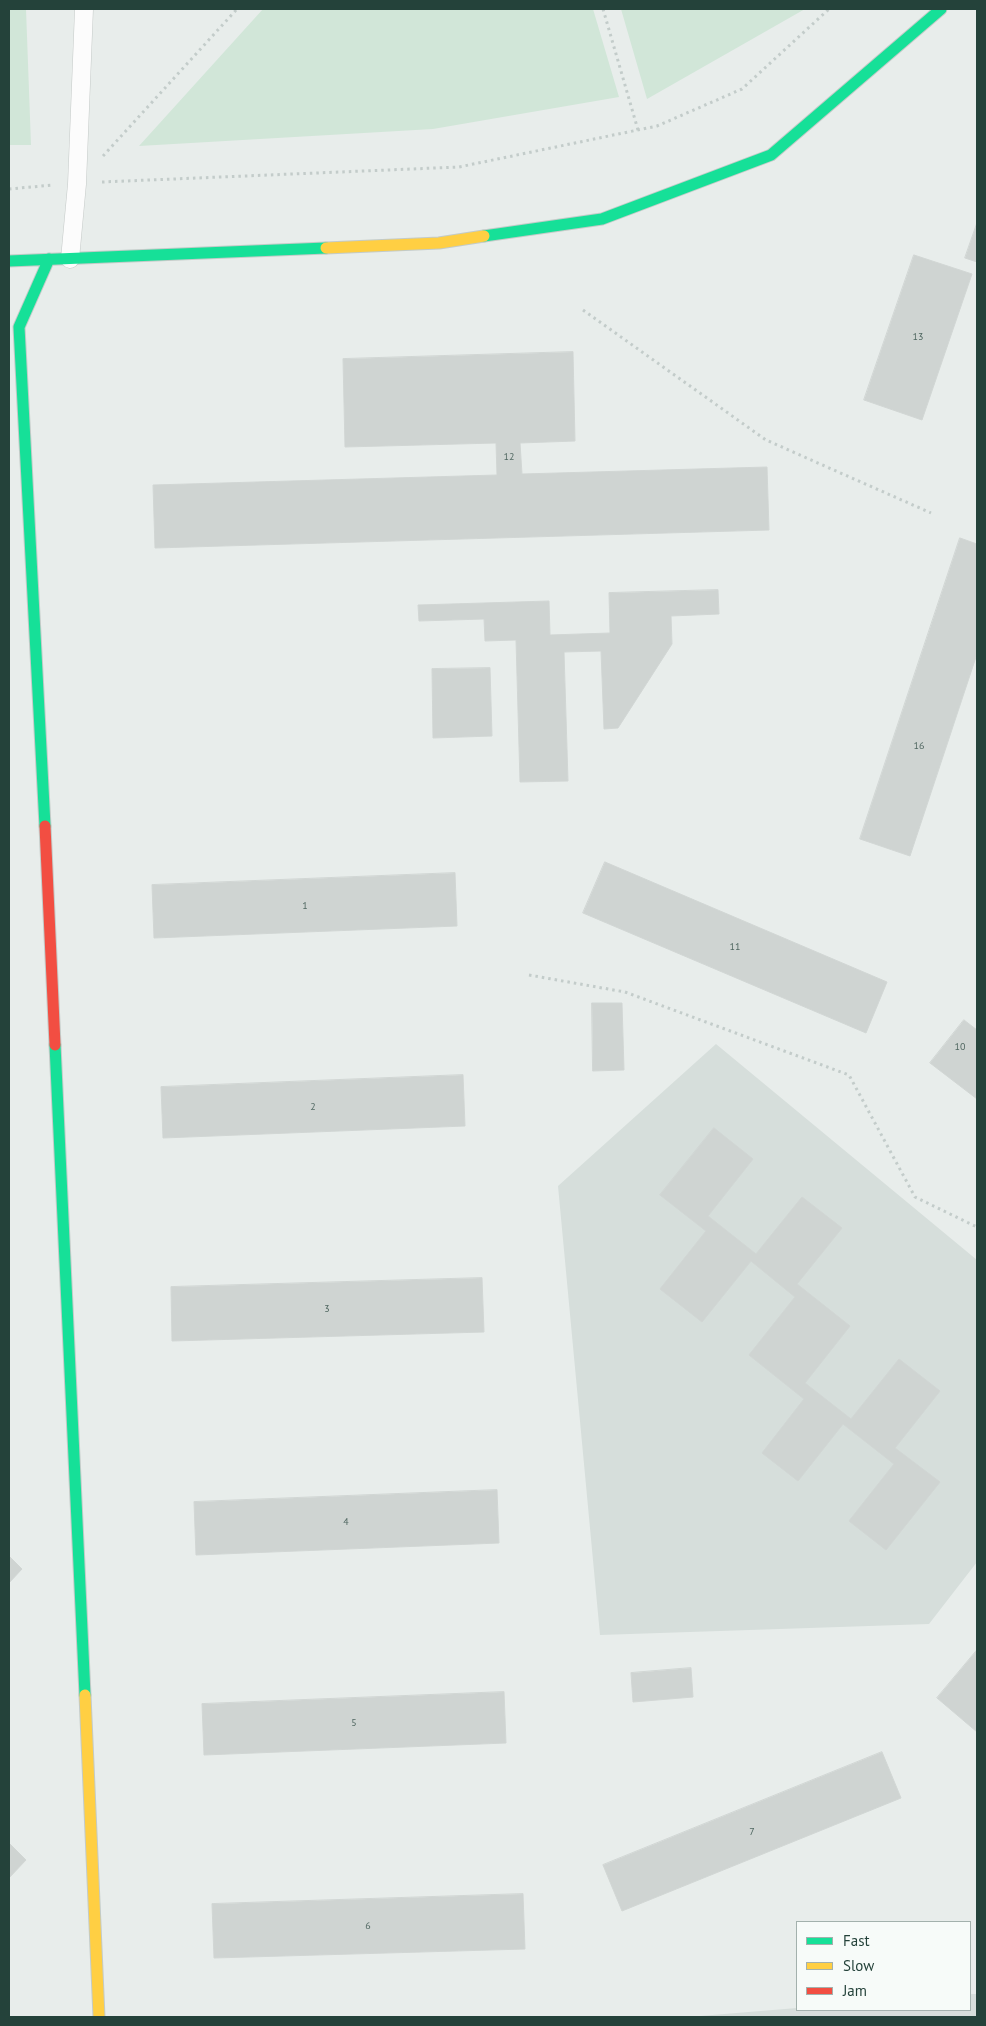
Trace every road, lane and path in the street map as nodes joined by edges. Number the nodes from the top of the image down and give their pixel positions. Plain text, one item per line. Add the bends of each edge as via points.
1 (84, 9) edge
2 (237, 9) edge
3 (604, 9) edge
4 (829, 9) edge
5 (941, 9) edge
6 (638, 130) junction
7 (77, 184) junction
8 (9, 189) edge
9 (49, 259) junction
10 (70, 259) junction
11 (9, 261) edge
12 (583, 310) dead end
13 (931, 514) dead end
14 (529, 975) dead end
15 (977, 1227) edge
16 (100, 2017) edge

1 - 7 lane
2 - 7 path
3 - 6 path
4 - 6 path via 742,89 656,126
5 - 10 street via 771,155 602,219 439,243
6 - 7 path via 459,167
7 - 8 path
7 - 10 lane
9 - 10 street
9 - 11 street
9 - 16 street via 20,326
12 - 13 path via 766,440
14 - 15 path via 625,992 849,1075 915,1197

